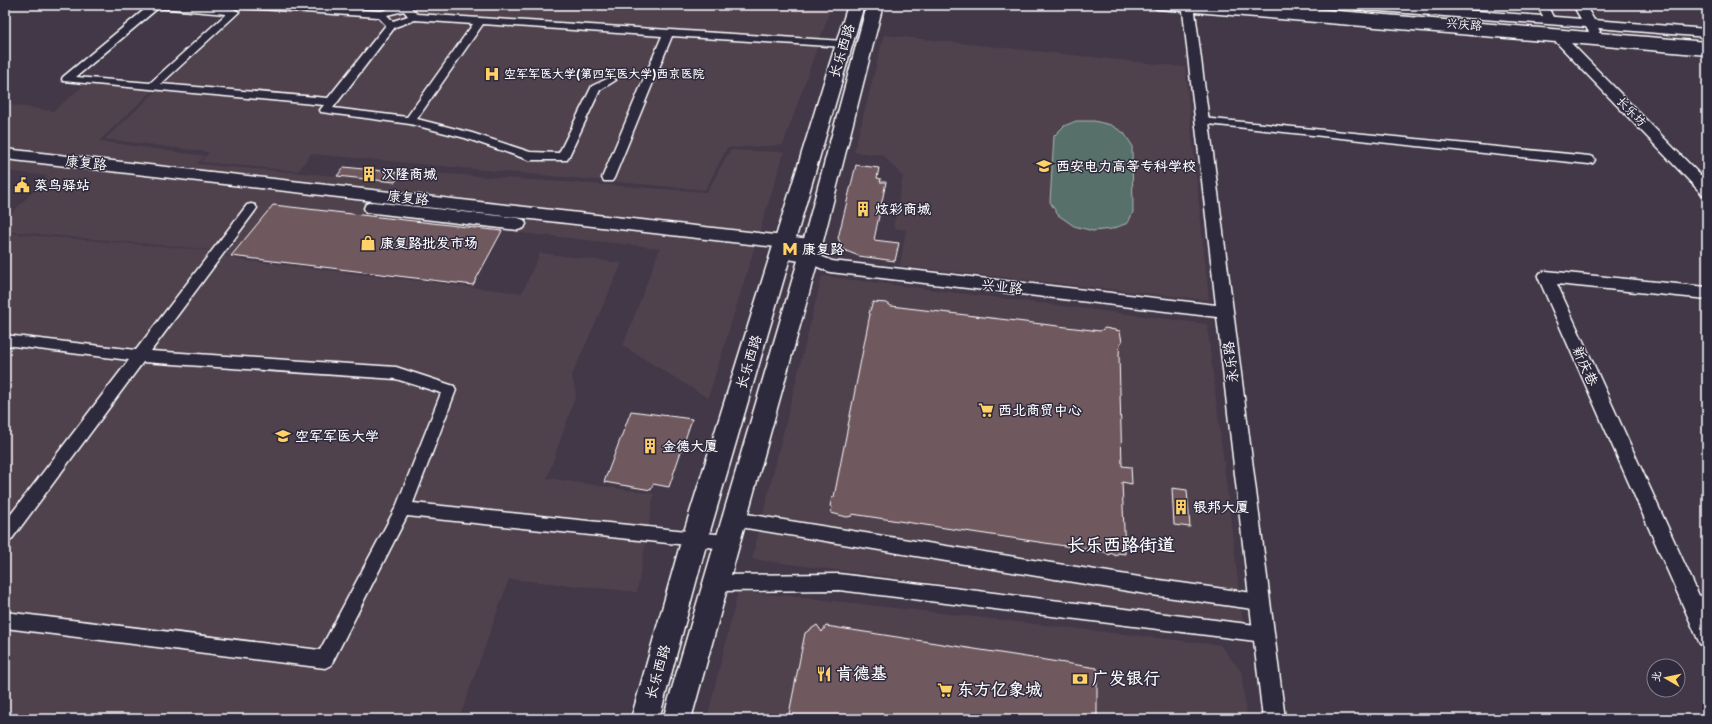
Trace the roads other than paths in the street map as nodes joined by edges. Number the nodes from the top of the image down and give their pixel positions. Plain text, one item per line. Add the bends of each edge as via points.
1 (156, 5) edge
2 (244, 5) edge
3 (1157, 5) edge
4 (1220, 5) edge
5 (1287, 5) edge
6 (1355, 5) edge
7 (1542, 5) edge
8 (1579, 5) edge
9 (407, 6) edge
10 (1188, 6) edge
11 (871, 8) edge
12 (382, 14) junction
13 (414, 17) junction
14 (480, 21) junction
15 (390, 25) junction
16 (1594, 30) junction
17 (1555, 31) junction
18 (668, 33) junction
19 (1707, 33) edge
20 (1707, 40) edge
21 (844, 44) junction
22 (1707, 46) edge
23 (1707, 51) edge
24 (611, 80) dead end
25 (152, 86) junction
26 (331, 102) junction
27 (410, 121) junction
28 (1202, 121) junction
29 (5, 154) edge
30 (1589, 160) dead end
31 (5, 165) edge
32 (608, 178) dead end
33 (1701, 179) edge
34 (1707, 192) edge
35 (250, 208) dead end
36 (783, 247) junction
37 (810, 251) junction
38 (1707, 293) edge
39 (1225, 312) junction
40 (5, 340) edge
41 (138, 356) junction
42 (403, 509) junction
43 (734, 519) junction
44 (5, 535) edge
45 (695, 538) junction
46 (726, 542) junction
47 (715, 583) junction
48 (1260, 602) junction
49 (1699, 603) edge
50 (5, 620) edge
51 (1264, 634) junction
52 (1707, 638) edge
53 (645, 719) edge
54 (677, 719) edge
55 (1274, 719) edge

1 - 25 street via 234,12
1 - 25 street via 67,79
2 - 12 street
3 - 10 street
4 - 17 main road, 兴庆路
5 - 16 main road, 兴庆路
6 - 17 street
7 - 17 street
8 - 16 street
9 - 12 street
9 - 13 street
10 - 17 street
10 - 28 street, 永乐路
11 - 21 main road, 长乐西路
11 - 37 main road, 长乐西路
12 - 15 street
13 - 14 street
13 - 15 street
14 - 18 street
14 - 27 street
15 - 26 street
16 - 17 main road, 兴庆路
16 - 19 street
16 - 20 main road, 兴庆路
16 - 22 main road, 兴庆路
17 - 23 street
17 - 33 street, 长乐坊
18 - 21 street
18 - 32 street
21 - 36 main road, 长乐西路
24 - 27 street via 596,88 563,157 530,156 468,135
25 - 26 street
26 - 27 street via 325,110
28 - 30 street
28 - 39 street, 永乐路
29 - 36 main road, 康复路
31 - 36 main road, 康复路
33 - 34 street, 长乐坊
35 - 41 street
36 - 37 main road, 康复路
36 - 45 main road, 长乐西路
37 - 39 street, 兴业路 via 830,266
37 - 43 main road, 长乐西路
38 - 49 street, 新庆巷 via 1546,277
39 - 48 street, 永乐路
40 - 41 street
41 - 42 street via 396,373 450,390
41 - 44 street
42 - 45 street
42 - 50 street via 325,659
43 - 46 main road, 长乐西路
43 - 48 street
45 - 46 street
45 - 53 main road, 长乐西路
46 - 47 main road, 长乐西路
47 - 51 street via 839,582
47 - 54 main road, 长乐西路
48 - 51 street, 永乐路
49 - 52 street
51 - 55 street, 永乐路

